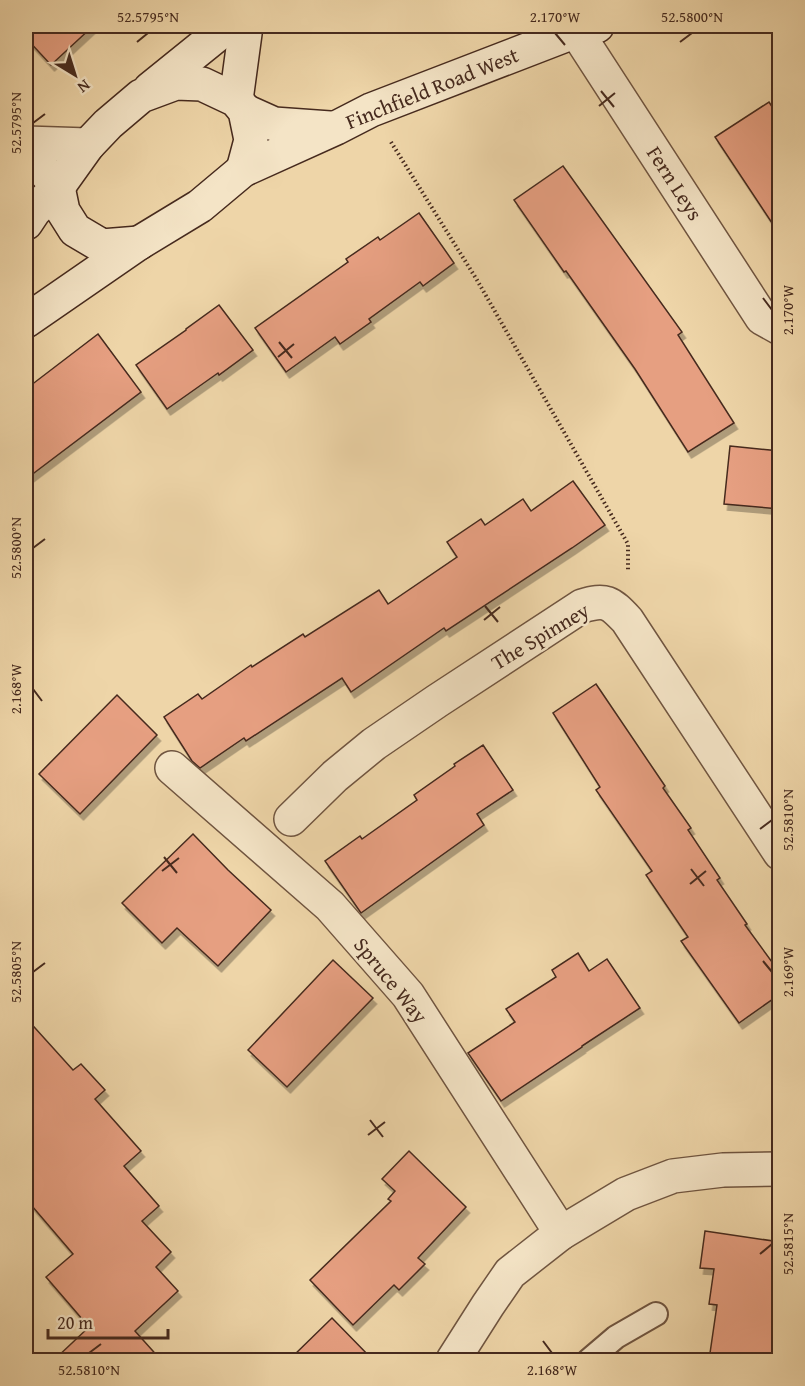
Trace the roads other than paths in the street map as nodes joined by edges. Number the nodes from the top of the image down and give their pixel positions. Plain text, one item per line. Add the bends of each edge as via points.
1 (228, 26) edge
2 (246, 26) edge
3 (587, 28) edge
4 (141, 96) junction
5 (241, 106) junction
6 (336, 128) junction
7 (26, 143) edge
8 (88, 145) junction
9 (26, 150) edge
10 (243, 170) junction
11 (58, 187) junction
12 (26, 223) edge
13 (139, 243) junction
14 (26, 321) edge
15 (780, 328) edge
16 (172, 768) dead end
17 (291, 819) dead end
18 (780, 854) edge
19 (780, 1169) edge
20 (561, 1233) junction
21 (656, 1314) dead end
22 (453, 1360) edge
23 (589, 1360) edge

1 - 4 street
2 - 5 street
3 - 6 street, Finchfield Road West via 371,110
3 - 15 street, Fern Leys via 762,318
4 - 5 street via 176,83 202,84
4 - 8 street
5 - 6 street via 273,124
5 - 10 street via 251,140
6 - 10 street, Finchfield Road West
7 - 8 street
8 - 11 street
9 - 11 street
10 - 13 street via 200,206
11 - 12 street
11 - 13 street via 63,211 75,230 102,246
13 - 14 street
16 - 20 street, Spruce Way via 330,906 408,995
17 - 18 street, The Spinney via 374,744 582,606 599,602 614,606 627,620
19 - 20 street via 673,1176 626,1194
20 - 22 street via 510,1273
21 - 23 lane via 616,1337

